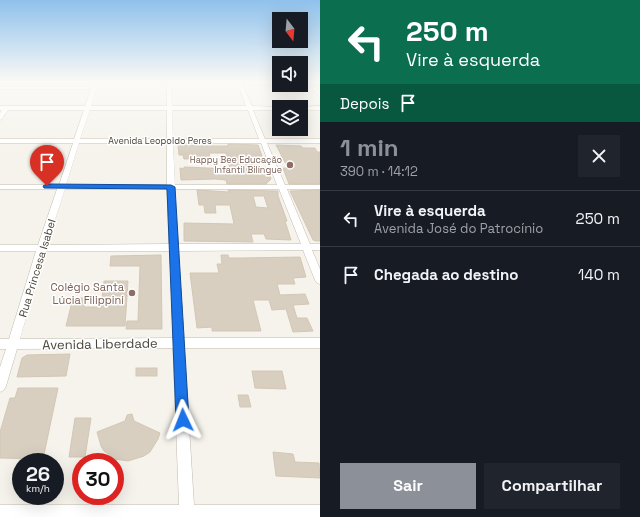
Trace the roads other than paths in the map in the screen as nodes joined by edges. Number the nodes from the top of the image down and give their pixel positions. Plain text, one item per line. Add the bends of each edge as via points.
1 (3, 108) edge
2 (88, 108) junction
3 (169, 108) junction
4 (249, 108) junction
5 (272, 108) edge
6 (308, 108) edge
7 (320, 108) edge
8 (0, 118) edge
9 (77, 140) junction
10 (0, 141) edge
11 (170, 141) junction
12 (263, 141) junction
13 (320, 141) edge
14 (0, 186) edge
15 (62, 186) junction
16 (171, 187) junction
17 (281, 187) junction
18 (320, 187) edge
19 (174, 246) junction
20 (307, 247) junction
21 (320, 247) edge
22 (0, 248) edge
23 (42, 248) junction
24 (320, 280) edge
25 (179, 343) junction
26 (320, 343) edge
27 (0, 344) edge
28 (13, 344) junction
29 (0, 386) edge
30 (0, 513) edge
31 (320, 513) edge
32 (187, 515) edge

1 - 2 street
1 - 8 street
2 - 3 street
2 - 9 street, Rua Princesa Isabel
3 - 4 street
3 - 11 street
4 - 5 street
4 - 12 street
6 - 7 street
9 - 10 street, Avenida Leopoldo Peres
9 - 11 street, Avenida Leopoldo Peres
9 - 15 street, Rua Princesa Isabel
11 - 12 street, Avenida Leopoldo Peres
11 - 16 street
12 - 13 street, Avenida Leopoldo Peres
12 - 17 street
14 - 15 street
15 - 16 street
15 - 23 street, Rua Princesa Isabel
16 - 17 street
16 - 19 street
17 - 18 street
17 - 20 street
19 - 20 street
19 - 23 street
19 - 25 street
20 - 21 street
20 - 24 street
22 - 23 street
23 - 28 street, Rua Princesa Isabel
25 - 26 street, Avenida Liberdade
25 - 28 street, Avenida Liberdade
25 - 32 street
27 - 28 street, Avenida Liberdade
28 - 29 street, Rua Princesa Isabel
30 - 32 street
31 - 32 street

